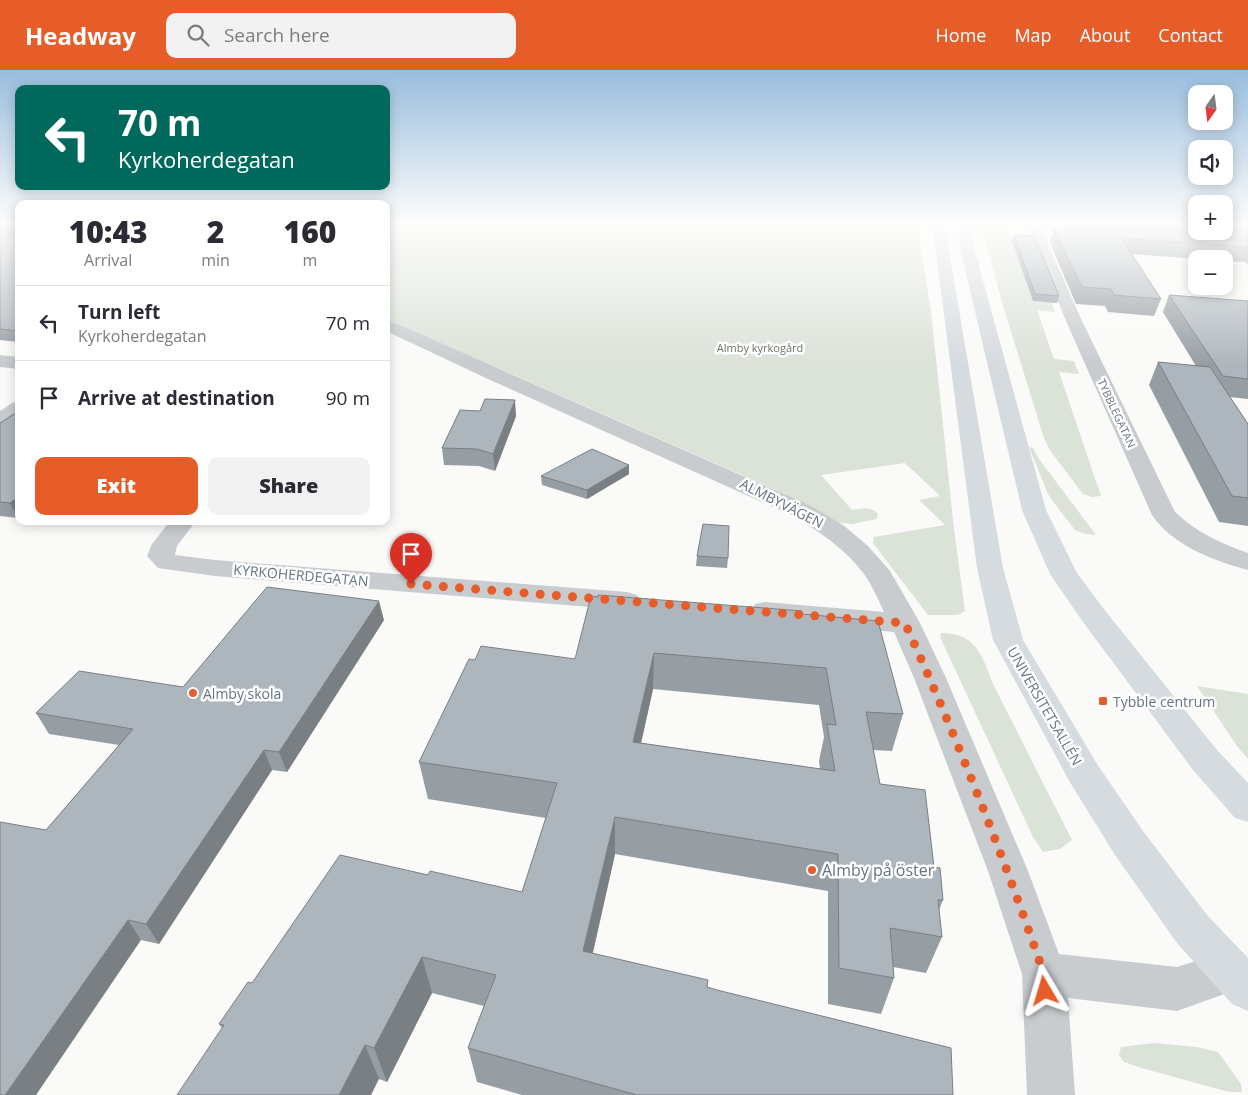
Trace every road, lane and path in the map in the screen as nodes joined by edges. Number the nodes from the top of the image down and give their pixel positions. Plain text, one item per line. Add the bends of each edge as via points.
1 (945, 270) edge
2 (973, 270) edge
3 (1052, 270) edge
4 (390, 326) edge
5 (0, 361) edge
6 (15, 363) edge
7 (15, 410) edge
8 (0, 420) edge
9 (181, 525) edge
10 (1248, 562) edge
11 (656, 603) edge
12 (735, 609) edge
13 (905, 623) junction
14 (1248, 807) edge
15 (1044, 974) junction
16 (1243, 976) edge
17 (1051, 1095) edge

1 - 16 main road, UNIVERSITETSALLÉN via 990,568 1008,640 1084,774 1129,843 1192,929
2 - 14 main road via 1034,510 1064,574 1205,760
3 - 10 street, TYBBLEGATAN via 1164,515 1182,532 1215,550
4 - 13 street, ALMBYVÄGEN via 800,510 834,530 859,552 876,571
5 - 6 street
7 - 8 street
9 - 11 street, KYRKOHERDEGATAN via 165,544 160,556 167,562
12 - 13 street
13 - 15 street, ALMBYVÄGEN via 1008,872
15 - 16 street via 1176,989
15 - 17 street, ALMBYVÄGEN

